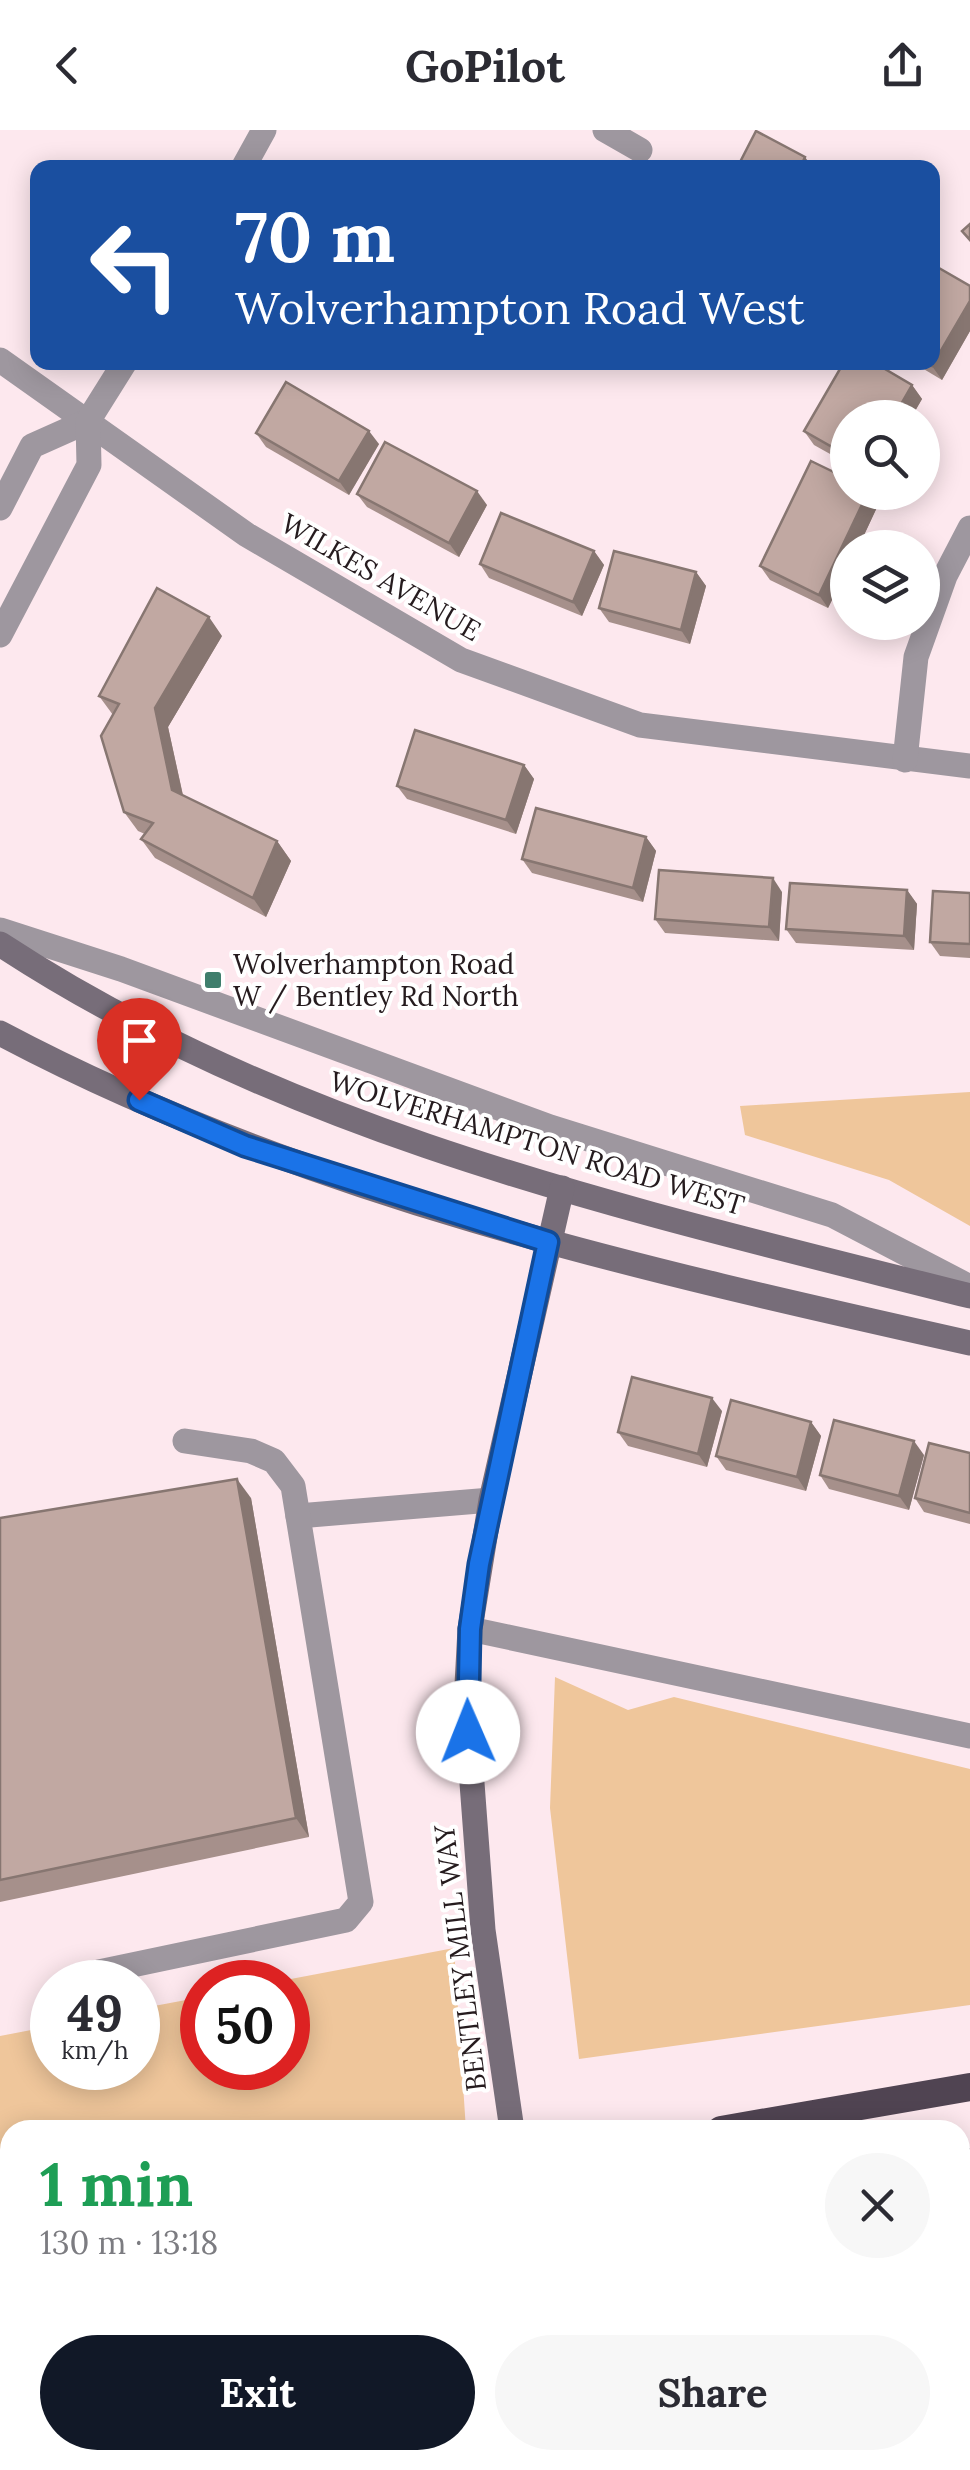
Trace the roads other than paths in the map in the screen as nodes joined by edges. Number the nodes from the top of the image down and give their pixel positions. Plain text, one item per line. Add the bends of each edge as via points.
1 (264, 130) edge
2 (605, 130) edge
3 (640, 150) dead end
4 (248, 160) edge
5 (0, 360) edge
6 (120, 370) edge
7 (88, 421) junction
8 (0, 508) edge
9 (970, 528) edge
10 (0, 635) edge
11 (905, 760) junction
12 (970, 766) edge
13 (0, 930) edge
14 (0, 944) edge
15 (0, 1033) edge
16 (562, 1188) junction
17 (548, 1242) junction
18 (970, 1287) edge
19 (970, 1296) edge
20 (970, 1343) edge
21 (185, 1442) dead end
22 (491, 1500) junction
23 (298, 1516) junction
24 (470, 1629) junction
25 (970, 1736) edge
26 (159, 1960) edge
27 (970, 2087) edge
28 (510, 2120) edge
29 (780, 2120) edge

1 - 4 street
2 - 3 street
5 - 7 street, WILKES AVENUE
6 - 7 street
7 - 8 street via 32,446
7 - 10 street via 89,466
7 - 11 street, WILKES AVENUE via 247,535 461,660 640,725
9 - 11 street via 916,657
11 - 12 street, WILKES AVENUE
13 - 18 street via 550,1127 832,1216
14 - 16 main road, WOLVERHAMPTON ROAD WEST via 187,1052 352,1122
15 - 17 main road via 245,1146
16 - 17 main road, BENTLEY MILL WAY
16 - 19 main road, WOLVERHAMPTON ROAD WEST
17 - 20 main road
17 - 22 main road, BENTLEY MILL WAY
21 - 23 street via 252,1451 274,1461 293,1486
22 - 23 street
22 - 24 main road, BENTLEY MILL WAY
23 - 26 street via 360,1902 346,1920
24 - 25 street
24 - 28 main road, BENTLEY MILL WAY via 466,1703 482,1930
27 - 29 highway

